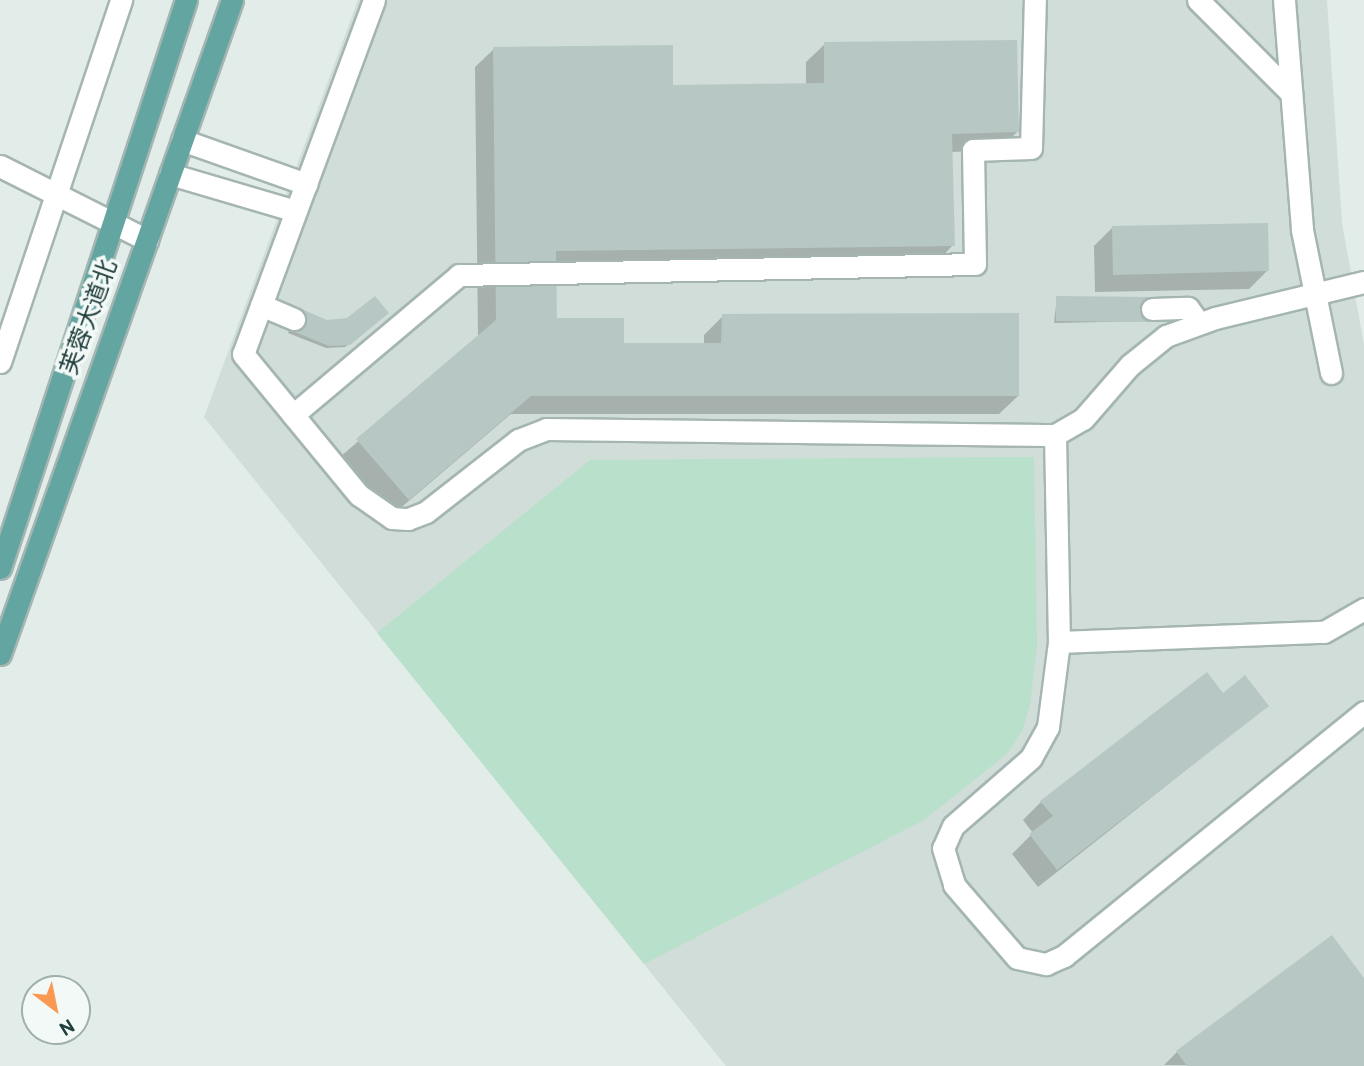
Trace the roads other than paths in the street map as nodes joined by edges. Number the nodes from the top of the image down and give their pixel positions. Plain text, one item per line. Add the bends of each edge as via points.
1 (121, 0) edge
2 (186, 0) edge
3 (232, 0) edge
4 (374, 0) edge
5 (1035, 0) edge
6 (1198, 0) edge
7 (1284, 0) edge
8 (1291, 93) junction
9 (182, 140) junction
10 (0, 166) edge
11 (170, 174) junction
12 (306, 184) junction
13 (55, 194) junction
14 (296, 211) junction
15 (114, 224) junction
16 (147, 240) junction
17 (1364, 282) edge
18 (1313, 293) junction
19 (261, 304) junction
20 (1152, 309) dead end
21 (294, 319) dead end
22 (1199, 323) junction
23 (0, 362) edge
24 (1331, 373) dead end
25 (293, 415) junction
26 (1055, 435) junction
27 (0, 568) edge
28 (1364, 609) edge
29 (1059, 642) junction
30 (0, 654) edge
31 (1364, 712) edge

1 - 13 street
2 - 15 main road, 芙蓉大道北
3 - 9 main road, 芙蓉大道北
4 - 12 street
5 - 25 street via 1031,148 973,150 975,264 459,275
6 - 8 street
7 - 8 street
8 - 18 street via 1302,230
9 - 11 main road, 芙蓉大道北
9 - 12 street
10 - 13 street
11 - 14 street
11 - 16 main road, 芙蓉大道北
12 - 14 street
13 - 15 street
13 - 23 street
14 - 19 street
15 - 16 street
15 - 27 main road, 芙蓉大道北
16 - 30 main road, 芙蓉大道北
17 - 18 street
18 - 22 street
18 - 24 street
19 - 21 street
19 - 25 street via 243,354
20 - 22 street via 1188,308
22 - 26 street via 1148,349 1083,419
25 - 26 street via 359,495 385,515 400,519 426,512 518,439 546,429
26 - 29 street
28 - 29 street via 1324,632
29 - 31 street via 1051,715 1038,749 953,826 943,848 954,885 1026,963 1046,964 1064,956

